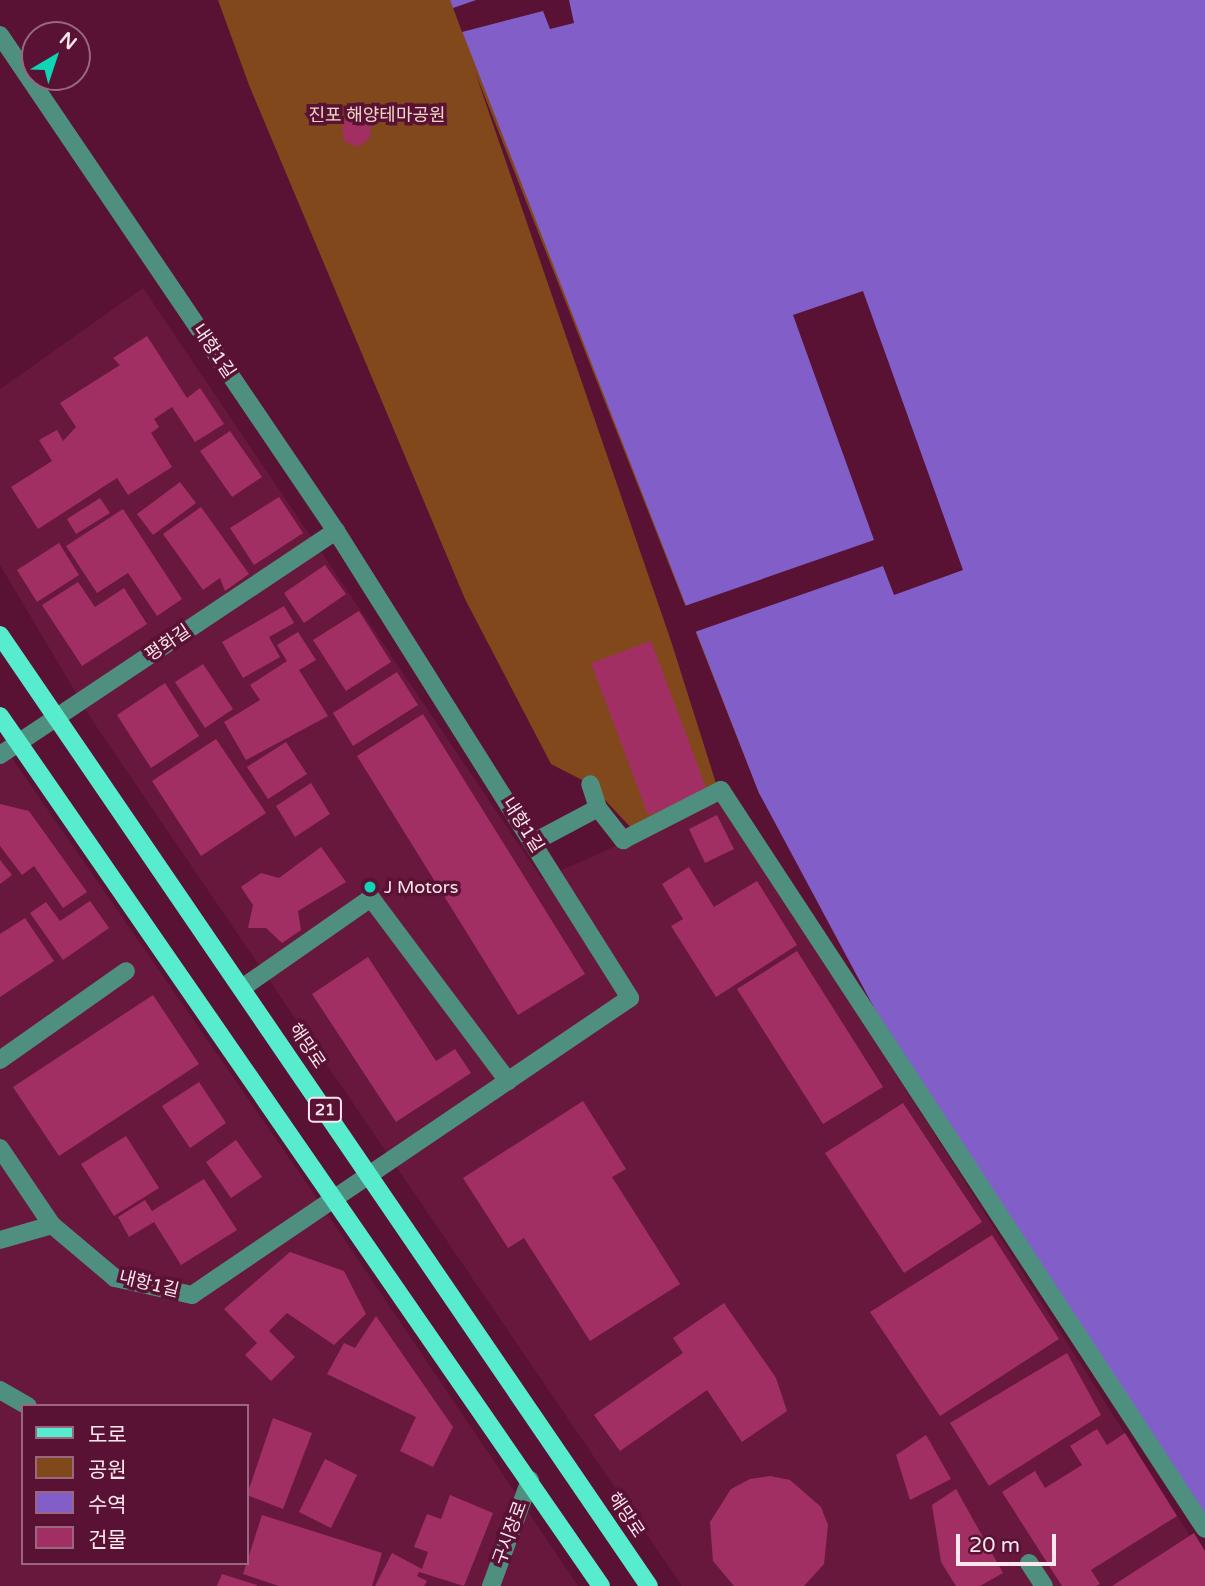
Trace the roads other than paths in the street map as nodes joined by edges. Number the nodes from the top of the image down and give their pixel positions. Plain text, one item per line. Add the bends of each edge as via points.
1 (0, 35) edge
2 (336, 531) junction
3 (0, 635) edge
4 (0, 716) edge
5 (59, 717) junction
6 (17, 743) junction
7 (0, 755) edge
8 (590, 784) dead end
9 (598, 808) junction
10 (534, 842) junction
11 (126, 971) dead end
12 (242, 988) junction
13 (0, 1060) edge
14 (508, 1081) junction
15 (0, 1148) edge
16 (368, 1174) junction
17 (333, 1198) junction
18 (52, 1225) junction
19 (0, 1240) edge
20 (0, 1390) edge
21 (24, 1404) edge
22 (530, 1480) junction
23 (1205, 1529) edge
24 (1029, 1563) dead end
25 (491, 1586) edge
26 (601, 1586) edge
27 (649, 1586) edge
28 (1044, 1586) edge

1 - 2 street, 내항1길
2 - 5 street, 평화길
2 - 10 street, 내항1길
3 - 5 main road, 해망로 / 21
4 - 6 main road, 21
5 - 6 street, 평화길
5 - 12 main road, 해망로 / 21
6 - 7 street, 평화길
6 - 17 main road, 21
8 - 9 street
9 - 10 street
9 - 23 street via 623,840 721,790
10 - 14 street, 내항1길 via 630,998
11 - 13 street
12 - 14 street via 371,898
12 - 16 main road, 해망로 / 21
14 - 16 street, 내항1길
15 - 18 street, 내항1길
16 - 17 street, 내항1길
16 - 27 main road, 해망로 / 21
17 - 18 street, 내항1길 via 192,1295 115,1278
17 - 22 main road, 21
18 - 19 street
20 - 21 street
22 - 25 street, 구시장로
22 - 26 main road, 21
24 - 28 street

